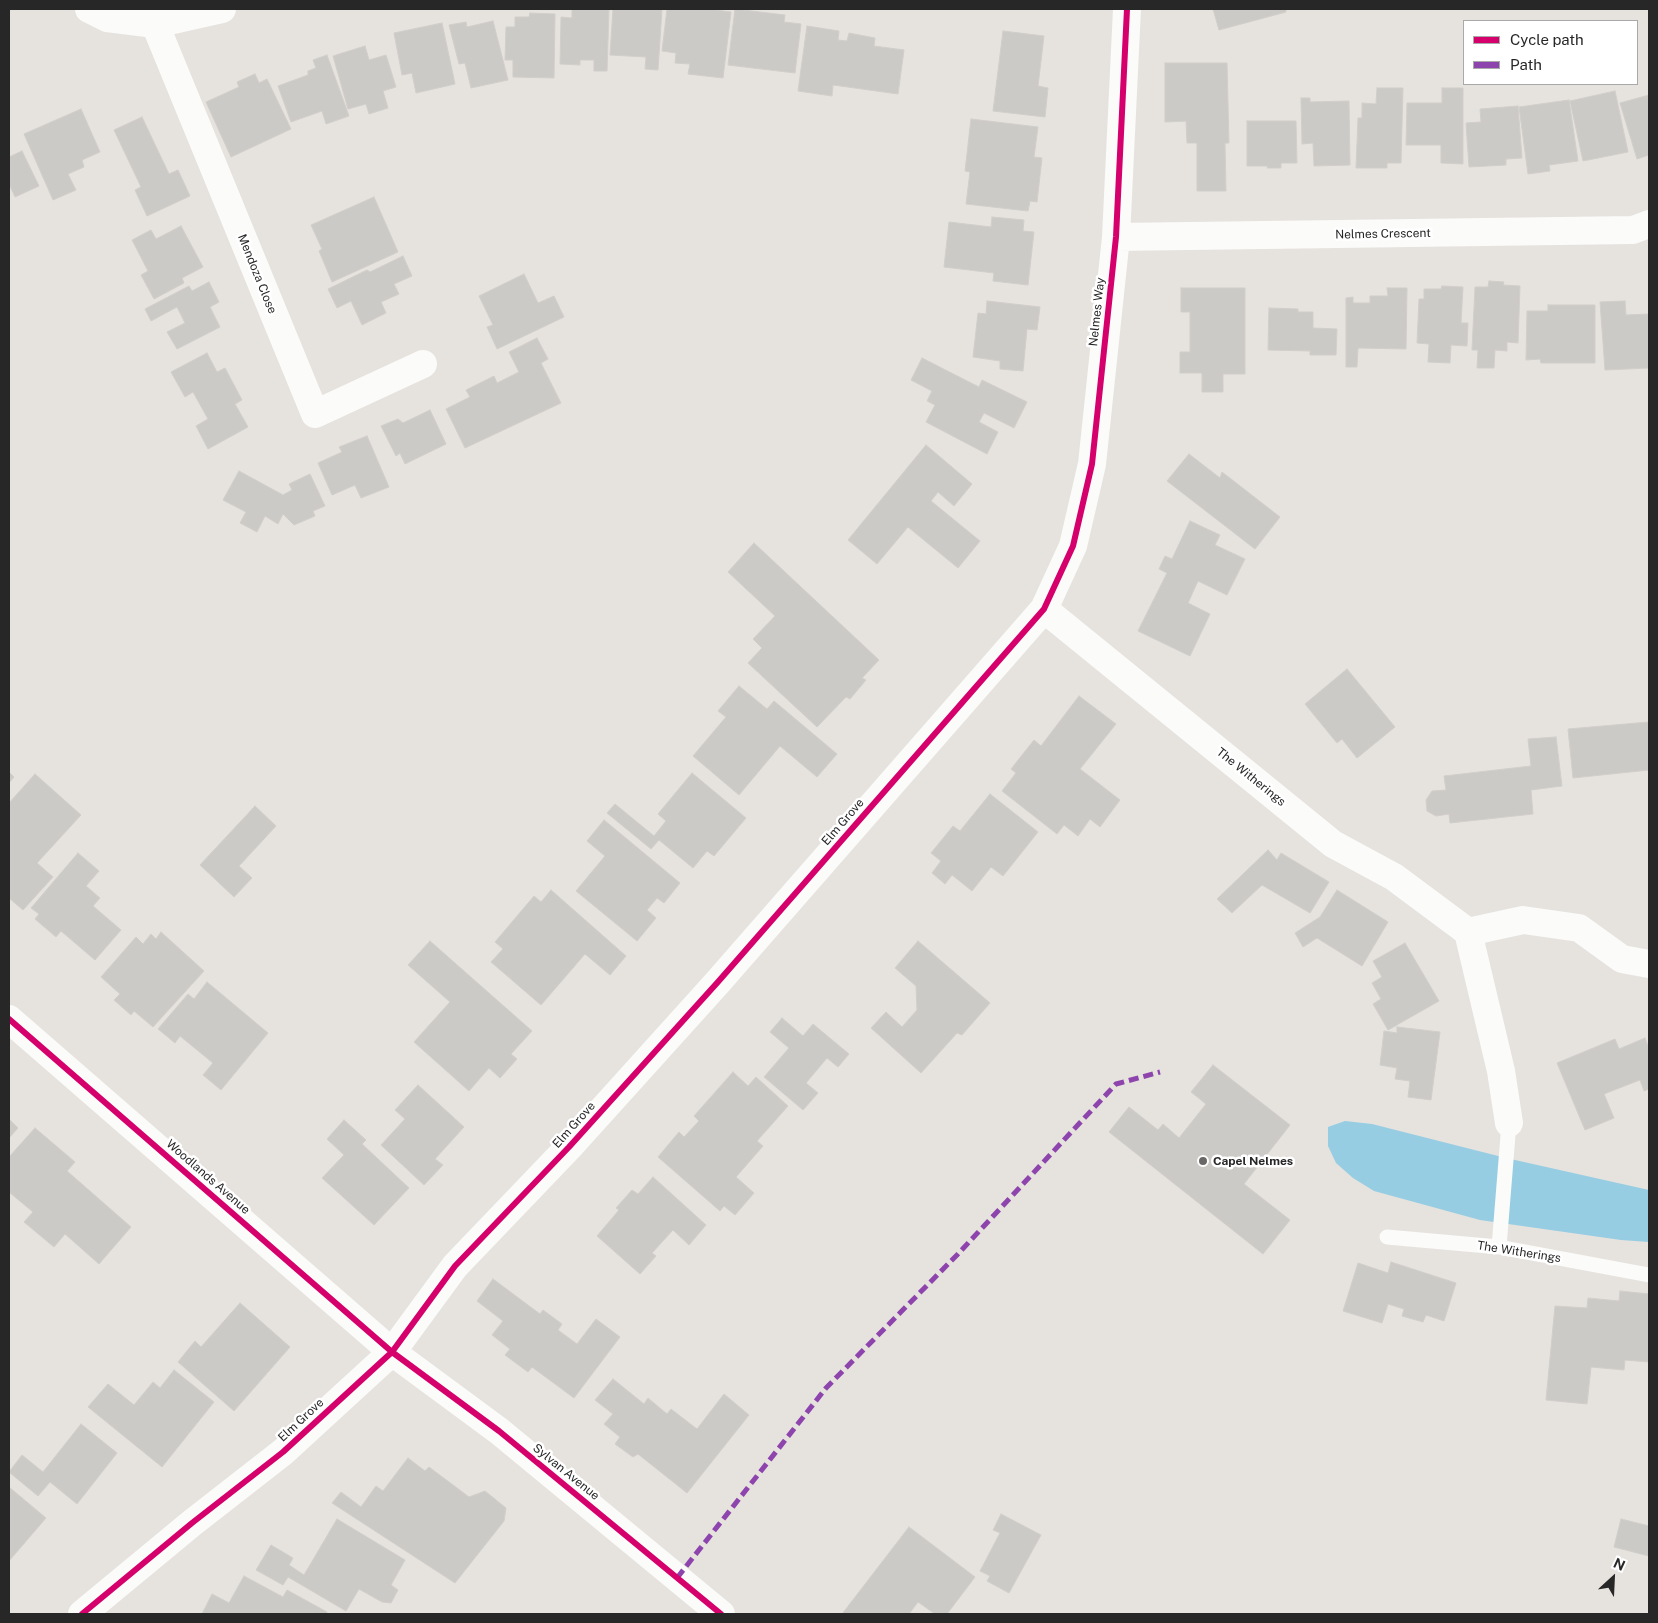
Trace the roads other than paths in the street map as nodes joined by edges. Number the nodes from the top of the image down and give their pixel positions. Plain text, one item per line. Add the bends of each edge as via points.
1 (89, 9) edge
2 (222, 9) edge
3 (1127, 9) edge
4 (155, 24) junction
5 (1649, 224) edge
6 (1116, 237) junction
7 (422, 364) dead end
8 (1044, 608) junction
9 (1468, 932) junction
10 (1649, 964) edge
11 (9, 1019) edge
12 (1509, 1123) joint
13 (1387, 1237) dead end
14 (1499, 1247) junction
15 (1649, 1275) edge
16 (392, 1352) junction
17 (82, 1614) edge
18 (720, 1614) edge

1 - 4 street via 107,18
2 - 4 street
3 - 6 street, Nelmes Way
4 - 7 street, Mendoza Close via 315,414
5 - 6 street, Nelmes Crescent via 1633,230
6 - 8 street, Nelmes Way via 1092,464 1073,546
8 - 9 street, The Witherings via 1332,844 1394,877
8 - 16 street, Elm Grove via 704,998 569,1147 455,1266
9 - 10 street via 1523,920 1579,928 1622,959
9 - 12 street via 1501,1071
11 - 16 street, Woodlands Avenue
12 - 14 lane
13 - 14 lane, The Witherings
14 - 15 lane, The Witherings
16 - 17 street, Elm Grove via 283,1452
16 - 18 street, Sylvan Avenue via 499,1431

